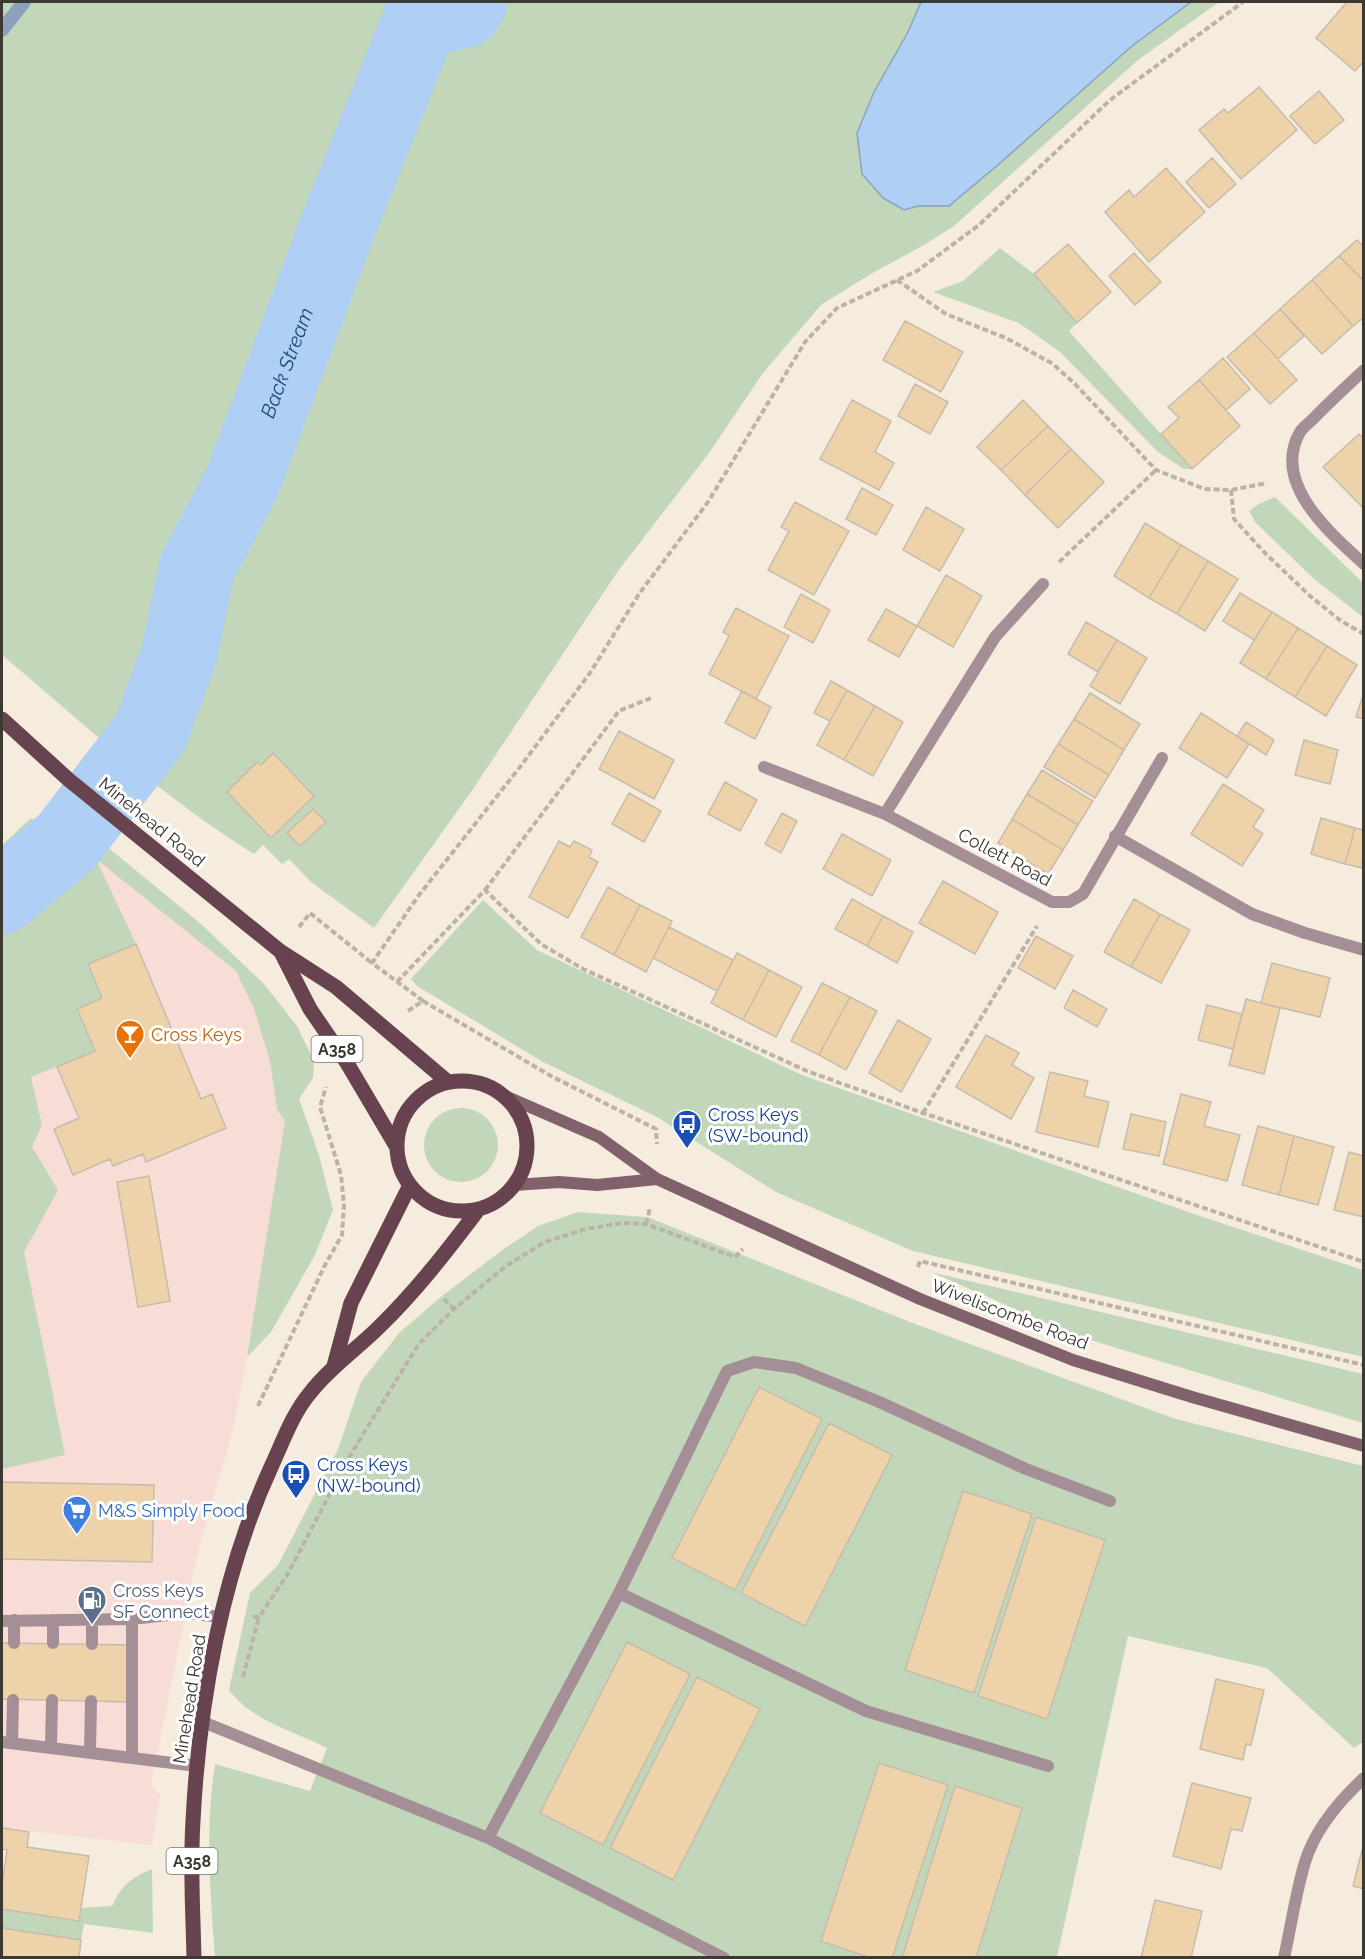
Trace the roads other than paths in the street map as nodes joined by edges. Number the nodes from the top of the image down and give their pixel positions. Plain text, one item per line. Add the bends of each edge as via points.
1 (1364, 370) edge
2 (1364, 564) edge
3 (1043, 584) road end
4 (2, 719) edge
5 (1162, 758) dead end
6 (764, 767) dead end
7 (885, 814) junction
8 (1115, 836) junction
9 (1364, 950) edge
10 (280, 951) junction
11 (448, 1082) junction
12 (505, 1096) junction
13 (396, 1146) junction
14 (657, 1179) junction
15 (410, 1185) junction
16 (514, 1185) junction
17 (478, 1210) junction
18 (334, 1366) junction
19 (1364, 1446) edge
20 (1110, 1501) dead end
21 (619, 1593) junction
22 (222, 1617) junction
23 (92, 1619) junction
24 (132, 1619) junction
25 (53, 1620) junction
26 (8, 1621) edge
27 (14, 1643) dead end
28 (53, 1643) dead end
29 (92, 1644) dead end
30 (13, 1700) dead end
31 (52, 1700) dead end
32 (91, 1701) dead end
33 (202, 1722) junction
34 (7, 1742) edge
35 (51, 1746) junction
36 (90, 1751) junction
37 (132, 1756) junction
38 (197, 1766) junction
39 (1048, 1766) dead end
40 (1364, 1778) edge
41 (488, 1838) junction
42 (194, 1958) edge
43 (724, 1958) edge
44 (1284, 1958) edge

1 - 2 street via 1300,432 1293,457 1294,475 1305,502
3 - 7 street via 995,637
4 - 10 main road, Minehead Road / A358 via 69,780
5 - 8 street, Collett Road
6 - 7 street, Collett Road
7 - 8 street, Collett Road via 1052,902 1069,902 1083,894
8 - 9 street via 1252,914
10 - 11 main road, Minehead Road / A358 via 336,987
10 - 13 main road, Minehead Road / A358 via 310,1009
11 - 12 main road, A358 via 478,1083
11 - 13 main road, A358 via 422,1094 411,1105 403,1117
12 - 14 main road, Wiveliscombe Road via 599,1137
12 - 16 main road, A358 via 520,1116 527,1139 525,1163
13 - 15 main road, A358 via 402,1173
14 - 16 main road via 597,1185
14 - 19 main road, Wiveliscombe Road via 907,1293 1073,1360
15 - 17 main road, A358 via 418,1196 441,1208
15 - 18 main road, Minehead Road / A358 via 351,1303
16 - 17 main road, A358 via 499,1201
17 - 18 main road, Minehead Road / A358 via 426,1278
18 - 22 main road, Minehead Road / A358 via 309,1394 291,1424 260,1492
20 - 21 street via 1026,1469 796,1368 754,1362 726,1371
21 - 39 street via 866,1711
21 - 41 street
22 - 24 street via 185,1612
22 - 33 main road, Minehead Road / A358
23 - 24 street
23 - 25 street
23 - 29 street
24 - 37 street
25 - 26 street
25 - 28 street
26 - 27 street
30 - 34 street
31 - 35 street
32 - 36 street
33 - 38 main road, Minehead Road / A358
33 - 41 street
34 - 35 street
35 - 36 street
36 - 37 street
37 - 38 street
38 - 42 main road, Minehead Road / A358 via 193,1822
40 - 44 street via 1322,1825 1306,1861
41 - 43 street

